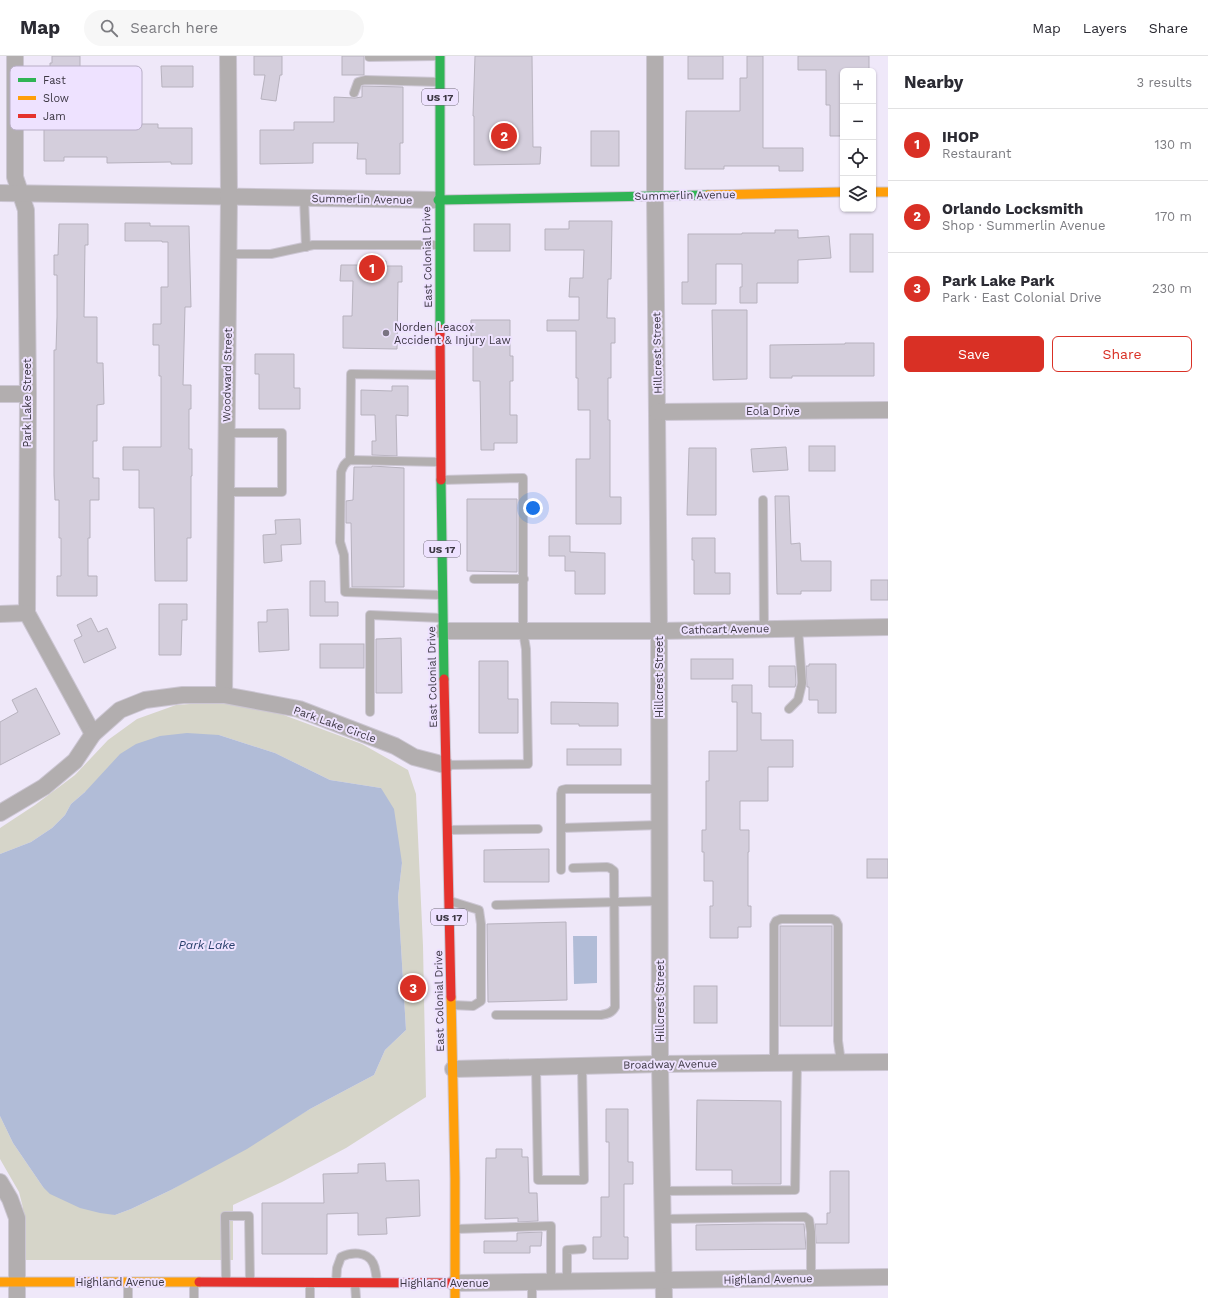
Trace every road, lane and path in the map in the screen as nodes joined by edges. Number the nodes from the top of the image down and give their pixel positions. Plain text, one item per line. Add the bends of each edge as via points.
1 (228, 56) edge
2 (436, 56) edge
3 (440, 56) edge
4 (655, 56) edge
5 (370, 57) dead end
6 (440, 82) junction
7 (354, 93) dead end
8 (15, 130) edge
9 (840, 192) edge
10 (876, 192) edge
11 (888, 192) edge
12 (0, 193) edge
13 (20, 193) junction
14 (228, 196) junction
15 (655, 196) junction
16 (304, 198) junction
17 (438, 200) junction
18 (439, 245) junction
19 (306, 247) junction
20 (228, 254) junction
21 (440, 375) junction
22 (0, 394) edge
23 (28, 394) junction
24 (888, 410) edge
25 (657, 412) junction
26 (226, 433) junction
27 (350, 460) junction
28 (441, 462) junction
29 (441, 480) junction
30 (226, 492) junction
31 (763, 500) dead end
32 (474, 579) dead end
33 (524, 579) junction
34 (443, 595) junction
35 (27, 613) junction
36 (0, 614) edge
37 (443, 624) junction
38 (888, 627) edge
39 (798, 628) junction
40 (764, 629) junction
41 (524, 630) junction
42 (659, 630) junction
43 (224, 695) junction
44 (789, 709) dead end
45 (370, 712) dead end
46 (93, 734) junction
47 (445, 765) junction
48 (660, 789) junction
49 (0, 813) edge
50 (660, 825) junction
51 (562, 828) junction
52 (538, 829) dead end
53 (446, 830) junction
54 (573, 868) dead end
55 (562, 870) dead end
56 (448, 901) junction
57 (660, 901) junction
58 (615, 902) junction
59 (496, 905) dead end
60 (451, 1005) junction
61 (496, 1015) dead end
62 (842, 1062) junction
63 (888, 1062) edge
64 (774, 1063) junction
65 (797, 1063) junction
66 (660, 1064) junction
67 (582, 1066) junction
68 (536, 1067) junction
69 (453, 1069) junction
70 (0, 1182) edge
71 (663, 1191) junction
72 (663, 1219) junction
73 (455, 1229) junction
74 (582, 1249) dead end
75 (888, 1277) edge
76 (811, 1279) junction
77 (664, 1280) junction
78 (0, 1282) edge
79 (16, 1282) junction
80 (128, 1282) junction
81 (194, 1282) junction
82 (226, 1282) junction
83 (250, 1282) junction
84 (532, 1282) junction
85 (551, 1282) junction
86 (567, 1282) junction
87 (310, 1283) junction
88 (336, 1283) junction
89 (355, 1283) junction
90 (377, 1283) junction
91 (455, 1291) edge
92 (16, 1298) edge
93 (128, 1298) edge
94 (194, 1298) edge
95 (310, 1298) edge
96 (356, 1298) edge
97 (532, 1298) edge
98 (664, 1298) edge

1 - 14 street, Woodward Street
2 - 5 lane
3 - 6 main road, East Colonial Drive / US 17
4 - 15 street, Hillcrest Street
6 - 7 lane via 365,80 358,82
6 - 17 main road, East Colonial Drive / US 17
8 - 13 street, Park Lake Street via 15,177
9 - 15 main road, Summerlin Avenue
10 - 11 main road
12 - 13 street, Summerlin Avenue
13 - 14 street, Summerlin Avenue
13 - 23 street, Park Lake Street via 26,210
14 - 16 street, Summerlin Avenue
14 - 20 street, Woodward Street
15 - 17 main road, Summerlin Avenue
15 - 25 street, Hillcrest Street
16 - 17 street, Summerlin Avenue
16 - 19 lane
17 - 18 main road, East Colonial Drive / US 17
18 - 19 lane
18 - 21 main road, East Colonial Drive / US 17
19 - 20 lane via 271,254
20 - 26 street, Woodward Street
21 - 27 lane via 351,374
21 - 28 main road, East Colonial Drive / US 17
22 - 23 street
23 - 35 street, Park Lake Street
24 - 25 street, Eola Drive
25 - 42 street, Hillcrest Street
26 - 30 street, Woodward Street
26 - 30 lane via 282,433 282,492
27 - 28 lane
27 - 34 lane via 341,472 340,542 344,555 345,592
28 - 29 main road, East Colonial Drive / US 17
29 - 33 lane via 524,478
29 - 34 main road, East Colonial Drive / US 17
30 - 43 street, Woodward Street
31 - 40 lane
32 - 33 lane
33 - 41 lane
34 - 37 main road, East Colonial Drive / US 17
35 - 36 street
35 - 46 street, Park Lake Street
37 - 41 street, Cathcart Avenue
37 - 45 lane via 370,615
37 - 47 main road, East Colonial Drive / US 17
38 - 39 street, Cathcart Avenue
39 - 40 street, Cathcart Avenue
39 - 44 lane via 802,683 798,700
40 - 42 street, Cathcart Avenue
41 - 42 street, Cathcart Avenue
41 - 47 lane via 528,764
42 - 48 street, Hillcrest Street
43 - 46 street, Park Lake Circle via 183,695 145,700 120,710
43 - 47 street, Park Lake Circle via 299,709 395,746 414,757
46 - 49 street, Park Lake Circle via 75,761 44,787
47 - 53 main road, East Colonial Drive / US 17
48 - 50 street, Hillcrest Street
48 - 51 lane via 562,790
50 - 51 lane
50 - 57 street, Hillcrest Street
51 - 55 lane
52 - 53 lane
53 - 56 main road, East Colonial Drive / US 17
54 - 58 lane via 610,868 614,871
56 - 60 main road, East Colonial Drive / US 17
56 - 60 lane via 479,910 481,924 481,1001 473,1006
57 - 58 lane
57 - 66 street, Hillcrest Street
58 - 59 lane
58 - 61 lane via 613,1011 601,1015
60 - 69 main road, East Colonial Drive / US 17
62 - 63 street, Broadway Avenue
62 - 64 lane via 838,1041 838,925 832,919 781,919 776,920 774,925
62 - 65 street, Broadway Avenue
64 - 65 street, Broadway Avenue
64 - 66 street, Broadway Avenue
65 - 71 lane via 795,1190
66 - 67 street, Broadway Avenue
66 - 71 street, Hillcrest Street
67 - 68 street, Broadway Avenue
67 - 68 lane via 584,1180 538,1180
68 - 69 street, Broadway Avenue
69 - 73 main road, East Colonial Drive / US 17
70 - 79 street via 10,1199 16,1218
71 - 72 street, Hillcrest Street
72 - 76 lane via 805,1217 809,1220 811,1232
72 - 77 street, Hillcrest Street
73 - 85 lane via 551,1226
73 - 91 main road, East Colonial Drive / US 17
74 - 86 lane via 567,1250
75 - 76 street, Highland Avenue
76 - 77 street, Highland Avenue
77 - 86 street, Highland Avenue
77 - 98 street, Hillcrest Street
78 - 79 main road, Highland Avenue
79 - 80 main road, Highland Avenue
79 - 92 street
80 - 81 main road, Highland Avenue
80 - 93 lane
81 - 82 main road, Highland Avenue
81 - 94 lane
82 - 83 main road, Highland Avenue
82 - 83 lane via 225,1216 249,1216
83 - 87 main road, Highland Avenue
84 - 85 street, Highland Avenue
84 - 91 street, Highland Avenue
84 - 97 lane
85 - 86 street, Highland Avenue
87 - 88 main road, Highland Avenue
87 - 95 lane
88 - 89 main road, Highland Avenue
88 - 90 lane via 341,1257 360,1253 372,1261
89 - 90 main road, Highland Avenue
89 - 96 lane
90 - 91 main road, Highland Avenue

